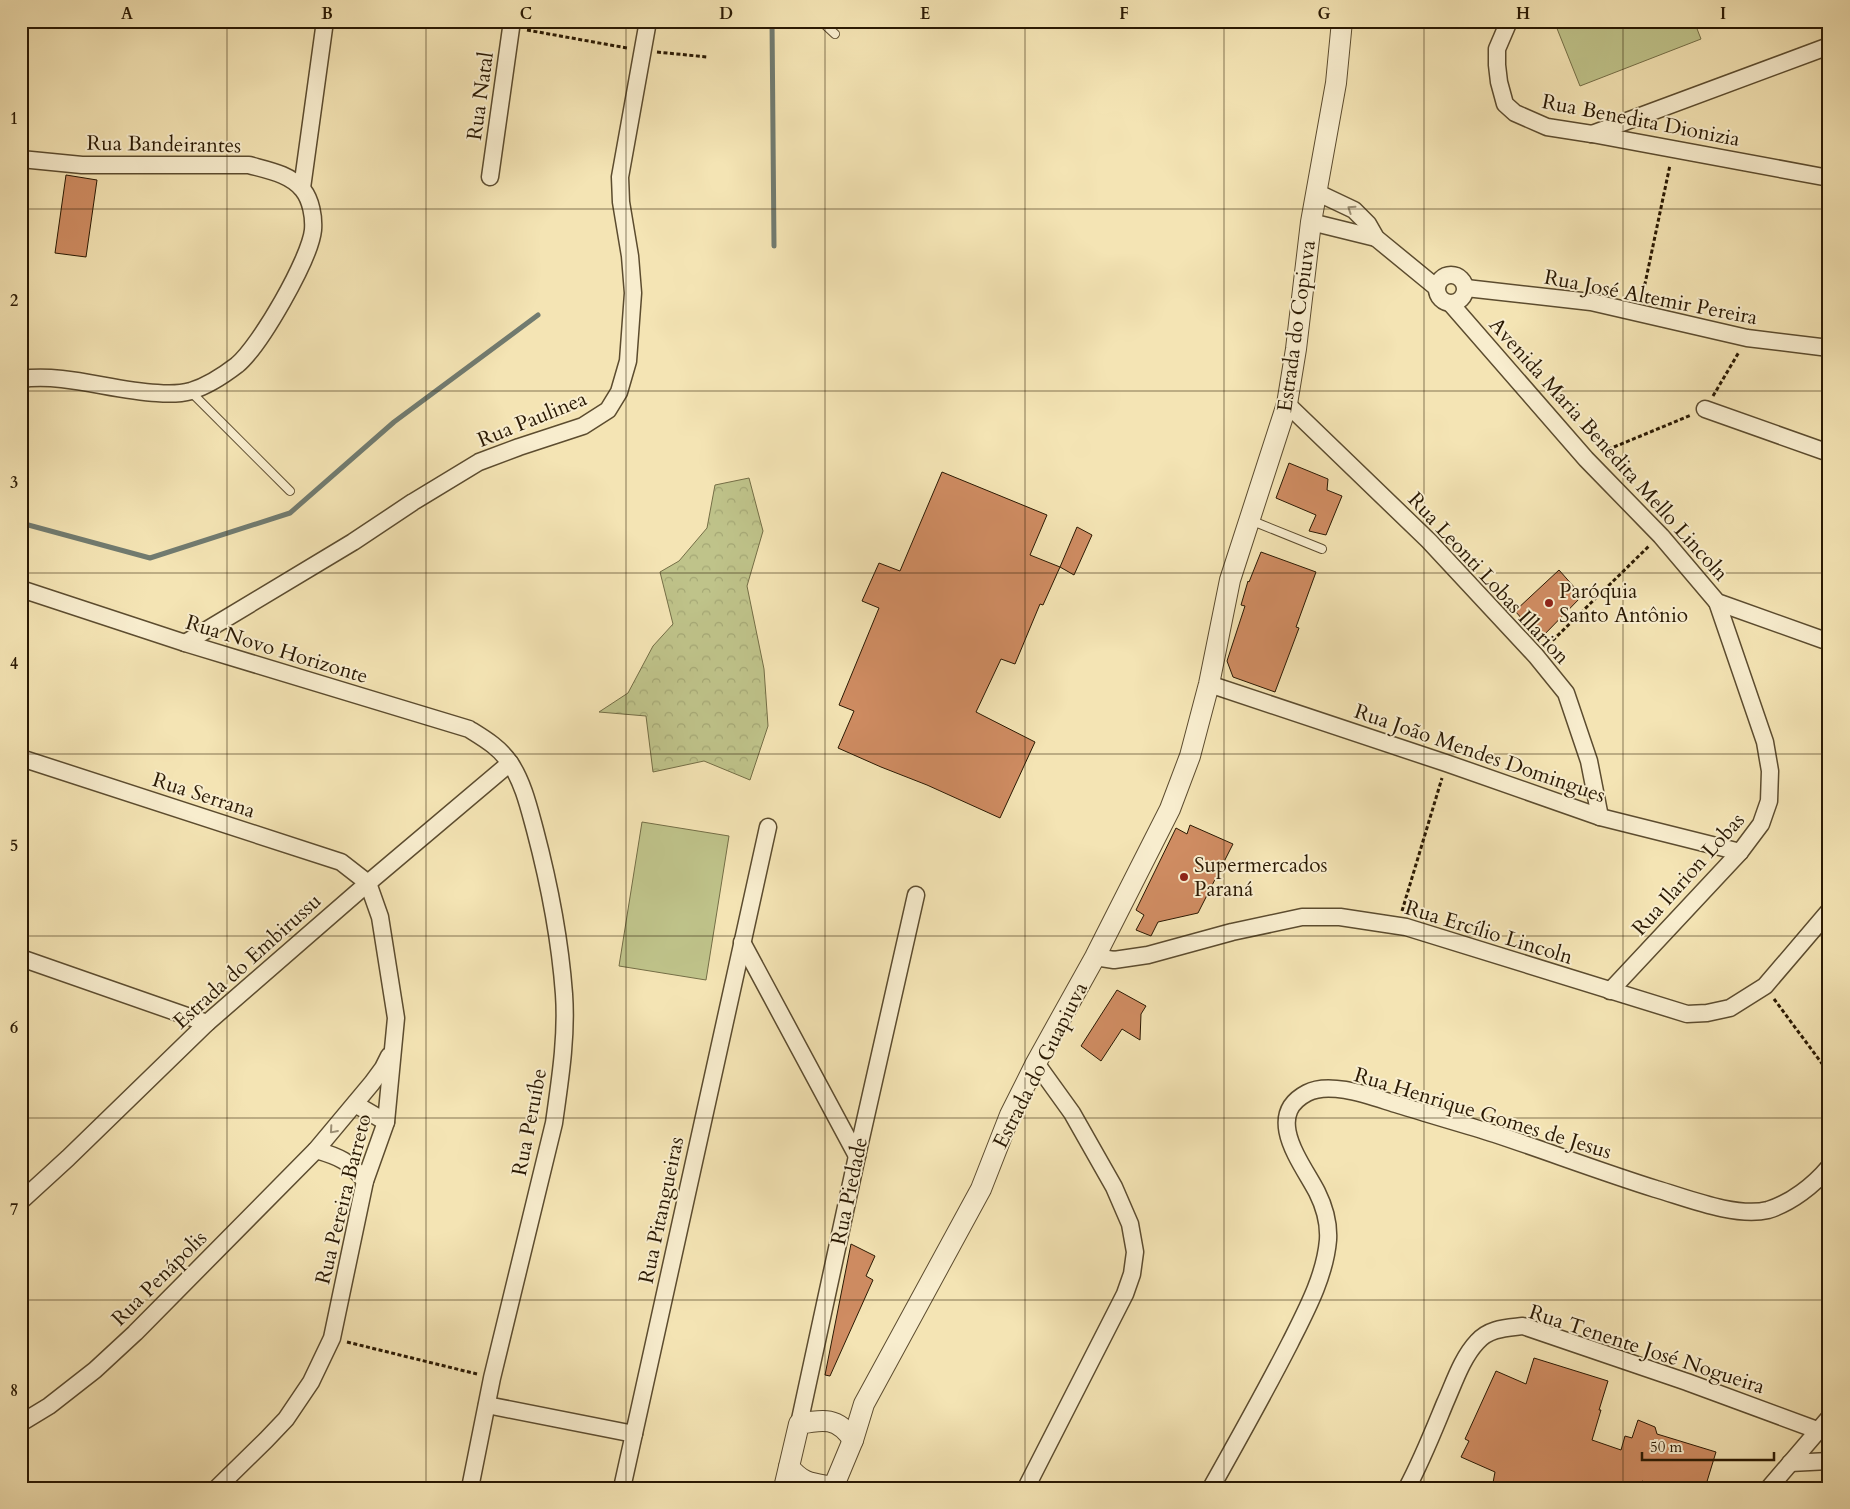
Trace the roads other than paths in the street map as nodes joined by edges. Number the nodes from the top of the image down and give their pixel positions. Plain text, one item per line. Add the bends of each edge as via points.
1 (325, 21) edge
2 (648, 21) edge
3 (821, 21) edge
4 (1342, 21) edge
5 (1509, 21) edge
6 (512, 24) edge
7 (835, 34) dead end
8 (1829, 46) edge
9 (1592, 134) junction
10 (21, 159) edge
11 (490, 177) dead end
12 (1829, 178) edge
13 (302, 188) junction
14 (1316, 192) junction
15 (1311, 222) junction
16 (1376, 238) junction
17 (1437, 288) junction
18 (1466, 288) junction
19 (1451, 304) junction
20 (1829, 348) edge
21 (21, 379) edge
22 (190, 391) junction
23 (1288, 404) junction
24 (1705, 409) road end
25 (1829, 453) edge
26 (290, 491) dead end
27 (1250, 520) junction
28 (1322, 550) dead end
29 (21, 589) edge
30 (1717, 602) junction
31 (1829, 642) edge
32 (185, 643) junction
33 (1209, 684) junction
34 (21, 758) edge
35 (510, 763) junction
36 (1600, 817) junction
37 (768, 827) dead end
38 (1740, 852) junction
39 (368, 883) junction
40 (916, 895) dead end
41 (1829, 910) edge
42 (742, 942) junction
43 (1096, 957) junction
44 (21, 958) edge
45 (1610, 991) junction
46 (207, 1023) junction
47 (392, 1049) junction
48 (1036, 1063) junction
49 (355, 1104) junction
50 (386, 1122) junction
51 (316, 1150) junction
52 (857, 1156) junction
53 (1829, 1167) edge
54 (365, 1181) junction
55 (21, 1201) edge
56 (864, 1404) junction
57 (487, 1405) junction
58 (1829, 1418) edge
59 (830, 1420) junction
60 (21, 1423) edge
61 (799, 1424) junction
62 (1817, 1430) junction
63 (634, 1434) junction
64 (854, 1440) junction
65 (1829, 1461) edge
66 (1790, 1463) junction
67 (789, 1467) junction
68 (472, 1481) edge
69 (833, 1487) edge
70 (217, 1488) edge
71 (458, 1488) edge
72 (622, 1488) edge
73 (784, 1488) edge
74 (1026, 1488) edge
75 (1211, 1488) edge
76 (1407, 1488) edge
77 (1769, 1488) edge

1 - 13 street
2 - 32 street, Rua Paulinea via 620,177 633,293 628,361 619,392 608,410 583,426 480,462
3 - 7 lane
4 - 14 street, Estrada do Copiuva via 1336,83
5 - 9 street, Rua Benedita Dionizia via 1497,49 1499,82 1505,104 1515,113 1547,127
6 - 11 street, Rua Natal
8 - 9 street
9 - 12 street, Rua Benedita Dionizia
10 - 13 street, Rua Bandeirantes via 82,164 249,165 289,178
13 - 22 street via 309,199 313,230 297,275 265,330 238,364 213,381
14 - 15 street, Estrada do Copiuva
16 -> 14 street via 1354,210
15 - 16 street
15 - 23 street, Estrada do Copiuva
16 - 17 street
17 - 18 street via 1440,279 1449,275 1458,276
17 - 19 street via 1439,297
18 - 19 street via 1463,298
18 - 20 street, Rua José Altemir Pereira via 1591,302 1747,338
19 - 30 street, Avenida Maria Benedita Mello Lincoln via 1586,459 1661,536
21 - 22 street via 70,380 136,392 168,394
22 - 26 lane
23 - 27 street, Estrada do Copiuva
23 - 36 street, Rua Leonti Lobas Illarion via 1429,541 1566,693 1589,761
24 - 25 street
27 - 28 lane
27 - 33 street, Estrada do Copiuva via 1230,580
29 - 32 street, Rua Novo Horizonte
30 - 31 street, Avenida Maria Benedita Mello Lincoln
30 - 38 street, Rua Ilarion Lobas via 1765,742 1770,771 1769,801 1762,824
32 - 35 street, Rua Novo Horizonte via 469,729 494,744
33 - 36 street, Rua João Mendes Domingues
33 - 43 street, Estrada do Guapiuva via 1190,756 1170,809
34 - 39 street, Rua Serrana via 341,862
35 - 39 street, Estrada do Embirussu
35 - 57 street, Rua Peruíbe via 526,797 550,894 564,995 564,1037 554,1123
36 - 38 street, Rua João Mendes Domingues
37 - 42 street, Rua Pitangueiras
38 - 45 street, Rua Ilarion Lobas
39 - 46 street, Estrada do Embirussu
39 - 47 street, Rua Pereira Barreto via 380,916 396,1018
40 - 52 street, Rua Piedade
41 - 45 street, Rua Ercílio Lincoln via 1764,986 1730,1008 1687,1014
42 - 52 street
42 - 63 street, Rua Pitangueiras
43 - 45 street, Rua Ercílio Lincoln via 1114,960 1148,955 1302,917 1340,916 1398,926
43 - 48 street, Estrada do Guapiuva
44 - 46 street
46 - 55 street, Estrada do Embirussu
47 - 49 street, Rua Penápolis via 383,1068
47 - 50 street, Rua Pereira Barreto
48 - 56 street, Estrada do Guapiuva via 1010,1115 981,1188
48 - 74 street via 1072,1112 1114,1187 1130,1224 1135,1252 1125,1294
49 - 50 street
49 -> 51 street, Rua Penápolis
50 - 54 street, Rua Pereira Barreto
51 - 54 street via 344,1160
51 - 60 street, Rua Penápolis via 136,1333 95,1370
52 - 61 street, Rua Piedade
53 - 75 street, Rua Henrique Gomes de Jesus via 1789,1200 1767,1210 1714,1207 1356,1092 1310,1091 1295,1101 1287,1117 1287,1134 1326,1216 1325,1260 1295,1334
54 - 70 street, Rua Pereira Barreto via 332,1338 311,1382 286,1418
56 - 59 street
56 - 64 street, Estrada do Guapiuva
57 - 63 street
57 - 68 street, Rua Peruíbe
58 - 62 street
59 - 61 street
59 - 64 street
61 - 67 street, Rua Piedade
62 - 66 street
62 - 76 street, Rua Tenente José Nogueira via 1523,1326 1498,1328 1478,1341 1466,1358
63 - 72 street, Rua Pitangueiras
64 - 69 street, Estrada do Guapiuva
65 - 66 street
66 - 77 street
67 - 69 street via 805,1482
67 - 73 street, Rua Piedade
68 - 71 street

